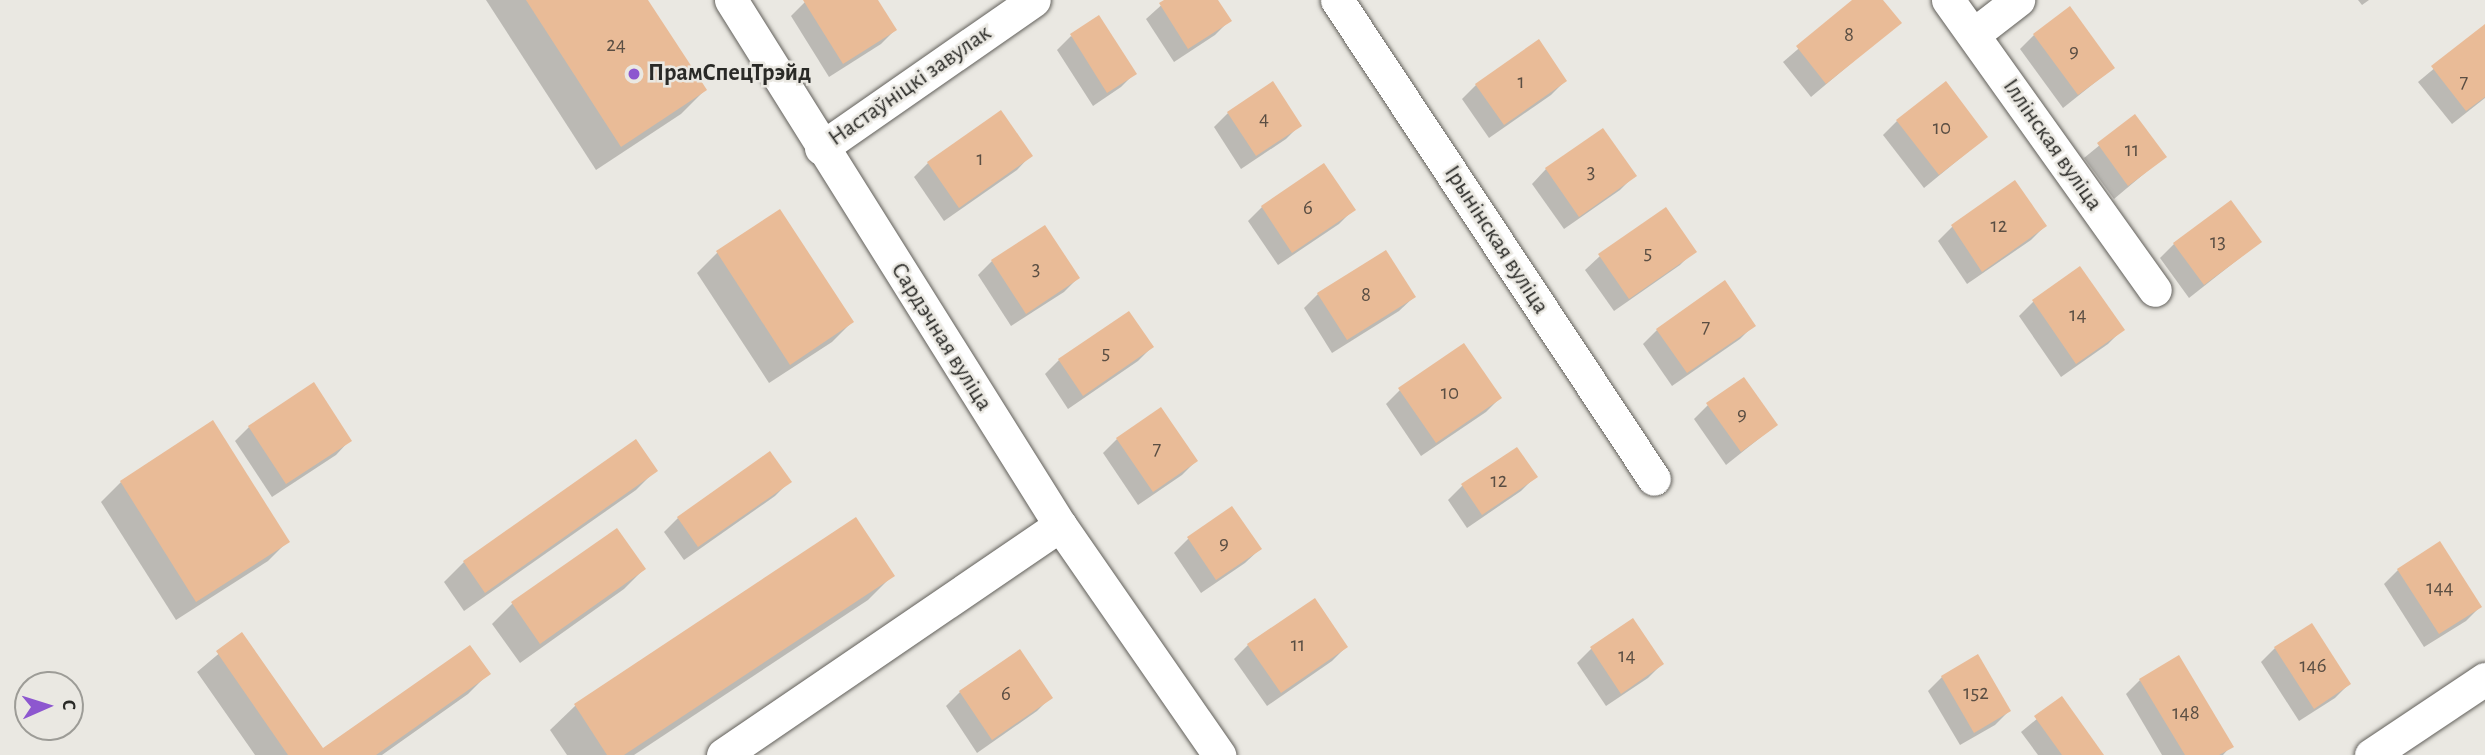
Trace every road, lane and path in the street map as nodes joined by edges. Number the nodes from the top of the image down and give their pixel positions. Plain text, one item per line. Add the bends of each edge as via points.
1 (732, 0) edge
2 (1034, 0) edge
3 (1338, 0) edge
4 (1948, 0) edge
5 (2018, 0) edge
6 (1973, 34) junction
7 (821, 148) junction
8 (2155, 290) dead end
9 (1654, 480) dead end
10 (1060, 525) junction
11 (2485, 680) edge
12 (723, 755) edge
13 (1219, 755) edge
14 (2371, 755) edge

1 - 7 street, Сардэчная вуліца
2 - 7 street, Настаўніцкі завулак
3 - 9 street, Ірынінская вуліца
4 - 6 street, Іллінская вуліца
5 - 6 street
6 - 8 street, Іллінская вуліца
7 - 10 street, Сардэчная вуліца
10 - 12 street
10 - 13 street, Сардэчная вуліца
11 - 14 street

